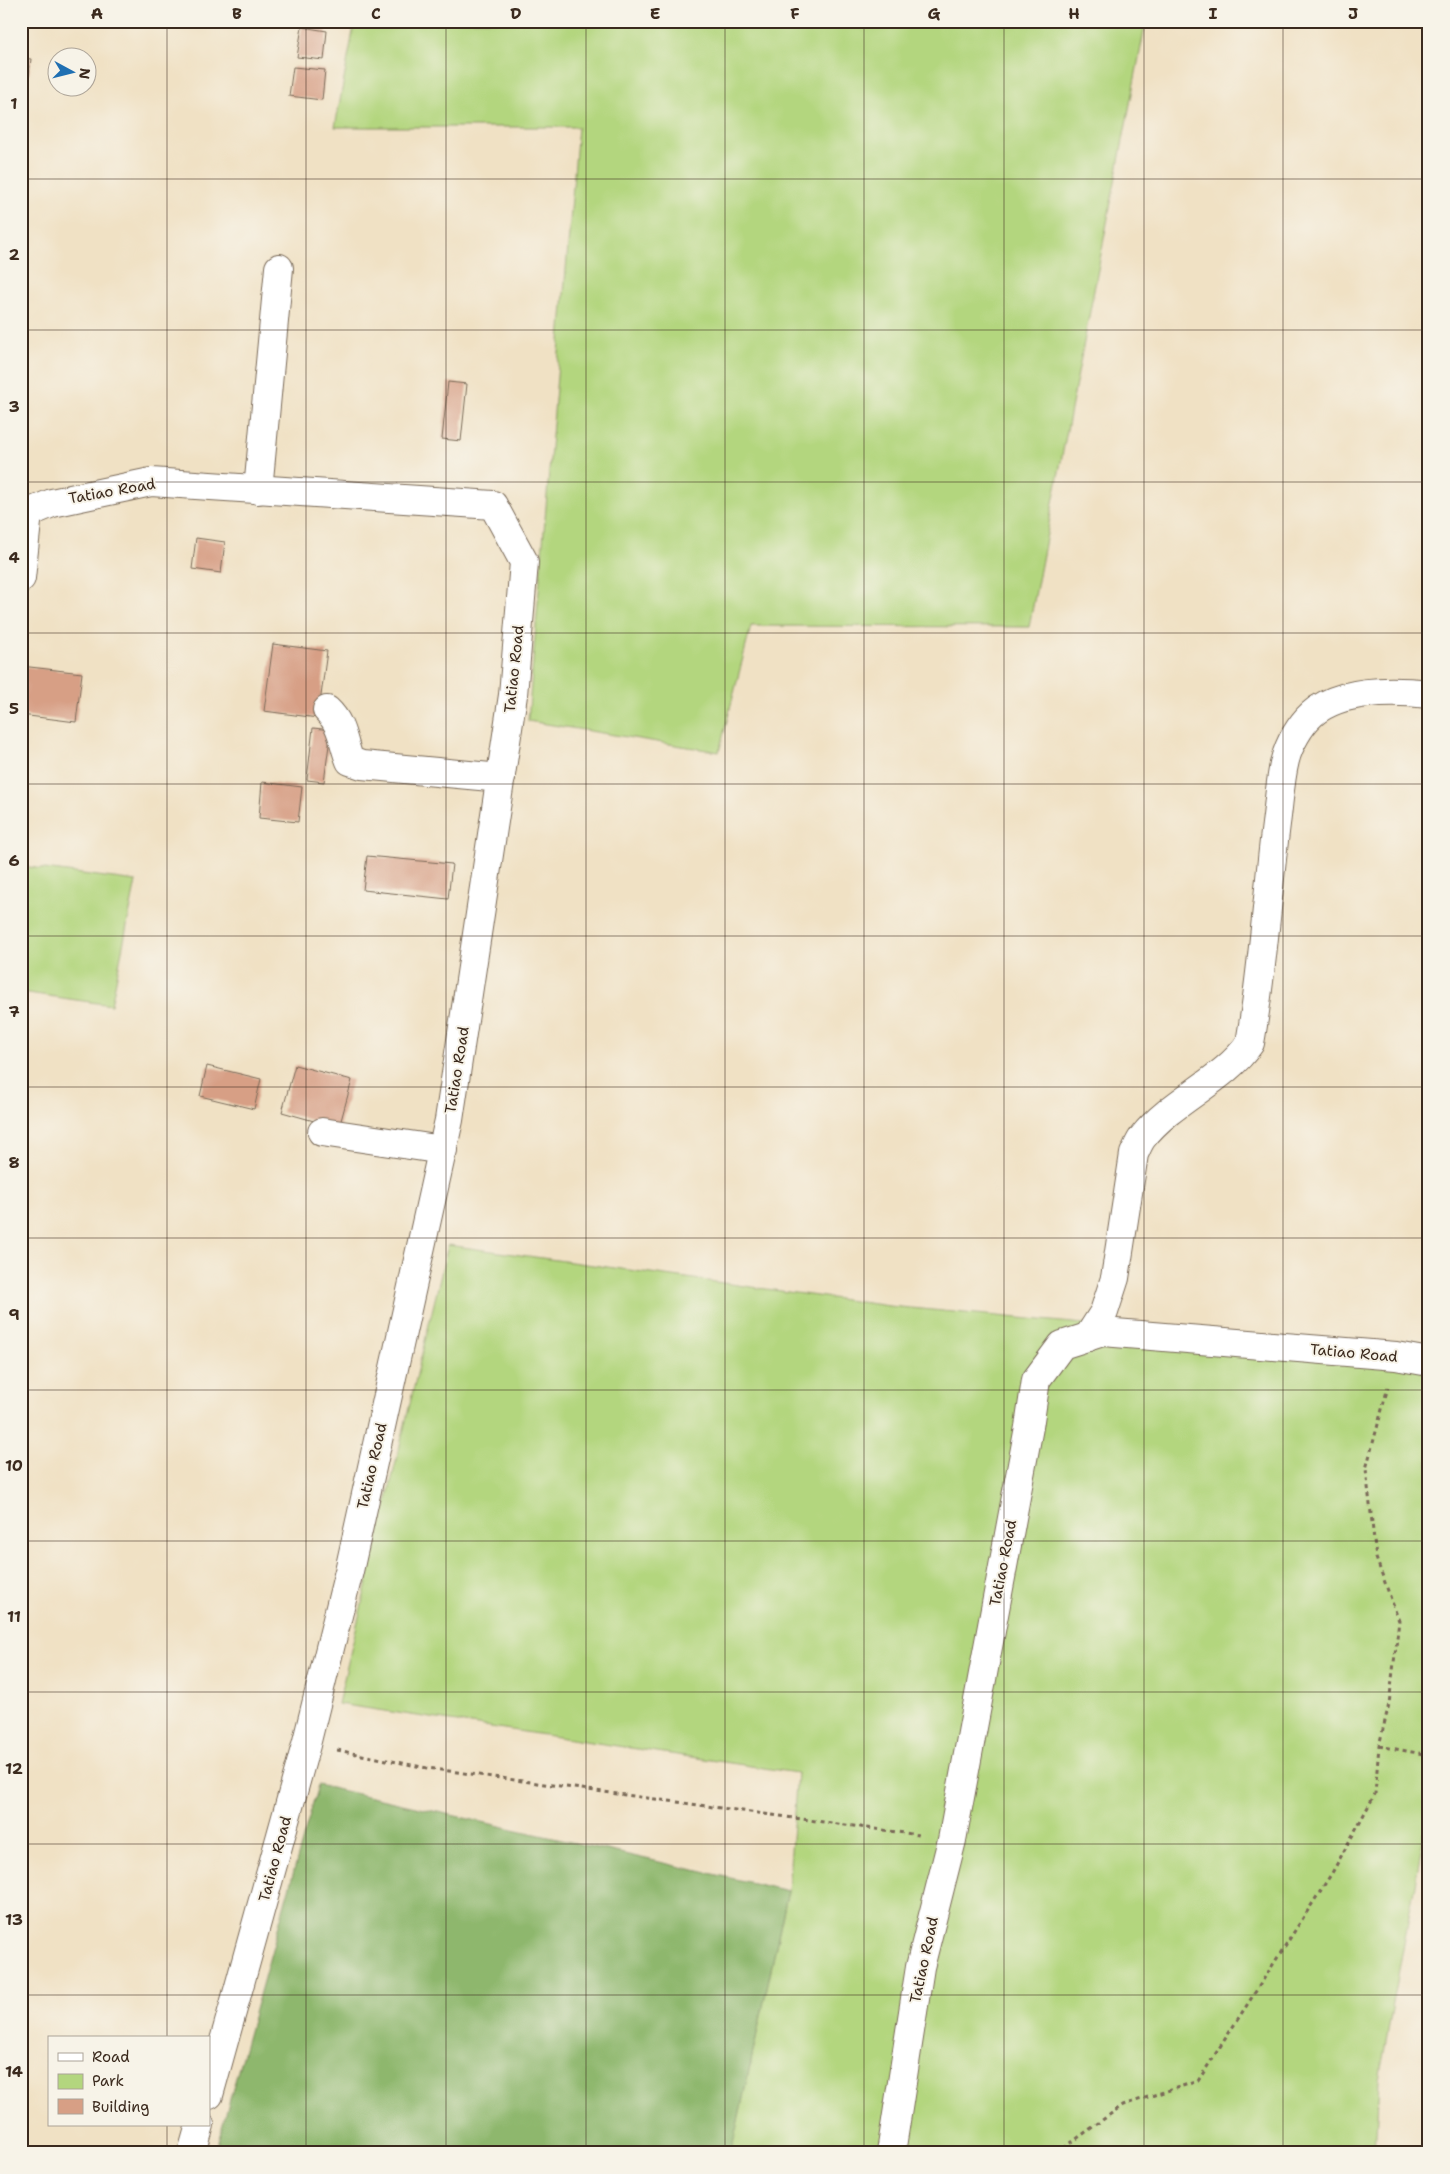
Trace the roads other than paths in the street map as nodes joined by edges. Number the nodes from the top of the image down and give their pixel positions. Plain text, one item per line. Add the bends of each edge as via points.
1 (279, 268) dead end
2 (258, 490) junction
3 (25, 514) edge
4 (21, 578) edge
5 (1429, 694) edge
6 (326, 710) dead end
7 (501, 778) junction
8 (322, 1132) dead end
9 (442, 1150) junction
10 (1088, 1337) junction
11 (1429, 1362) edge
12 (210, 2091) edge
13 (200, 2126) edge
14 (192, 2153) edge
15 (892, 2153) edge

1 - 2 street
2 - 3 street, Tatiao Road via 151,482 52,502
2 - 7 street, Tatiao Road via 492,505 524,562 513,695
3 - 4 street
5 - 10 street via 1402,691 1363,694 1332,702 1312,714 1297,733 1285,760 1250,1043 1240,1057 1143,1137 1134,1154 1115,1278 1104,1312
6 - 7 street via 341,729 350,761 362,765
7 - 9 street, Tatiao Road
8 - 9 street
9 - 12 street, Tatiao Road via 306,1745
10 - 11 street, Tatiao Road via 1103,1332 1396,1356
10 - 15 street, Tatiao Road via 1062,1345 1036,1380 952,1840 920,1967
13 - 14 street

